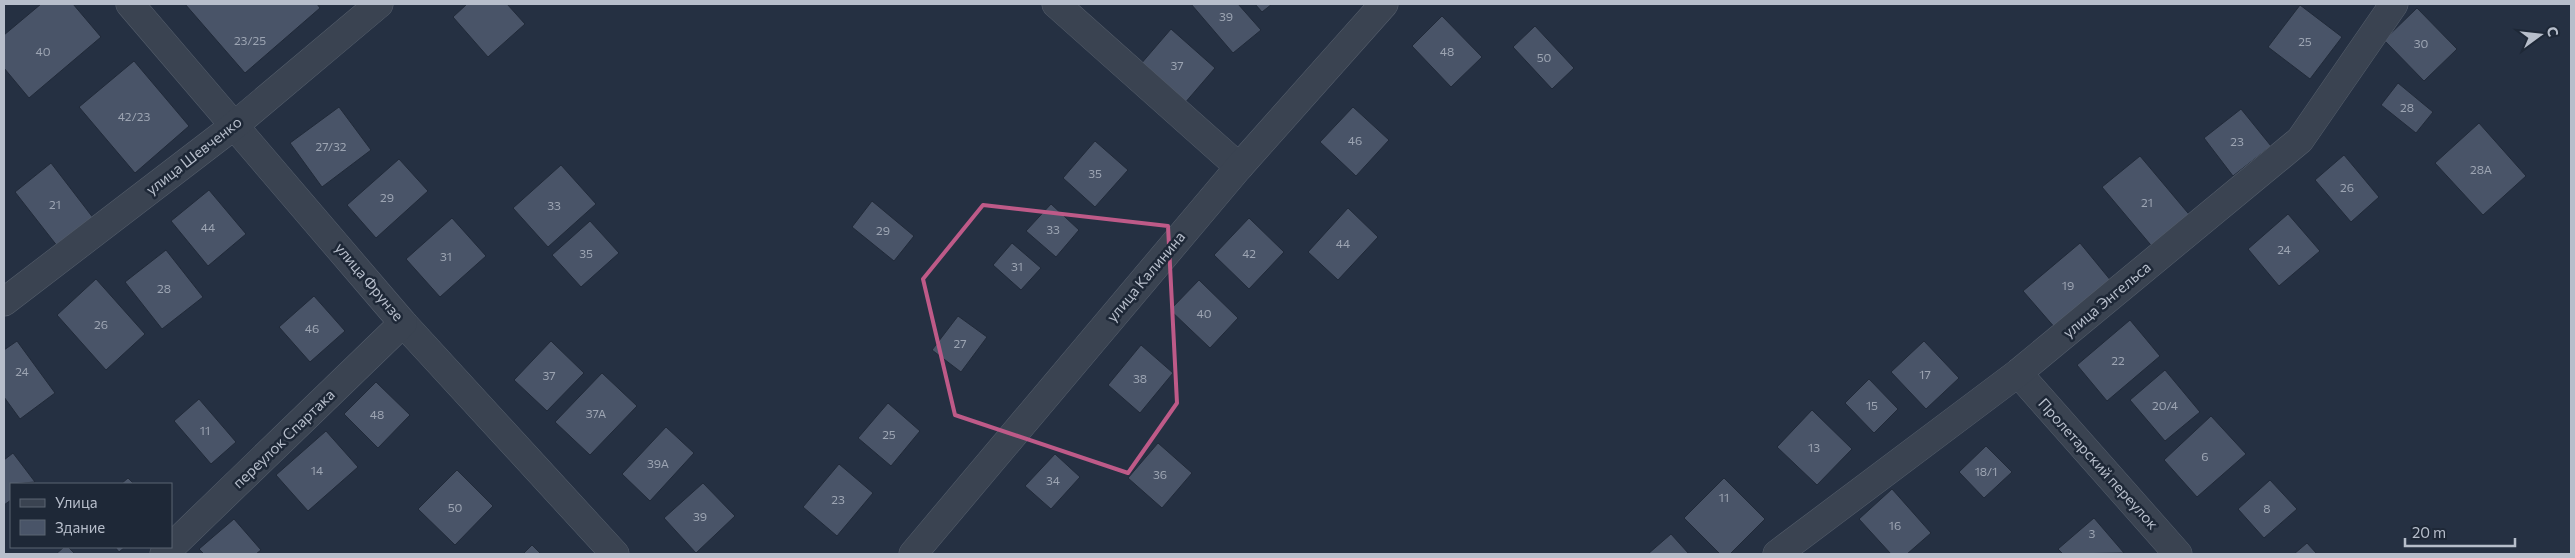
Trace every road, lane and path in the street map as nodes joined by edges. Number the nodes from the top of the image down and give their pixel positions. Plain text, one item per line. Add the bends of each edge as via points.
1 (130, 4) edge
2 (379, 4) edge
3 (1056, 4) edge
4 (1384, 4) edge
5 (2394, 4) edge
6 (235, 125) junction
7 (1239, 167) junction
8 (4, 302) edge
9 (404, 323) junction
10 (2018, 373) junction
11 (172, 546) edge
12 (615, 554) edge
13 (913, 554) edge
14 (1777, 554) edge
15 (2178, 554) edge

1 - 6 street, улица Фрунзе
2 - 6 street, улица Шевченко
3 - 7 street
4 - 7 street, улица Калинина
5 - 10 street, улица Энгельса via 2300,140
6 - 8 street, улица Шевченко
6 - 9 street, улица Фрунзе
7 - 13 street, улица Калинина
9 - 11 street, переулок Спартака
9 - 12 street, улица Фрунзе
10 - 14 street, улица Энгельса
10 - 15 street, Пролетарский переулок

